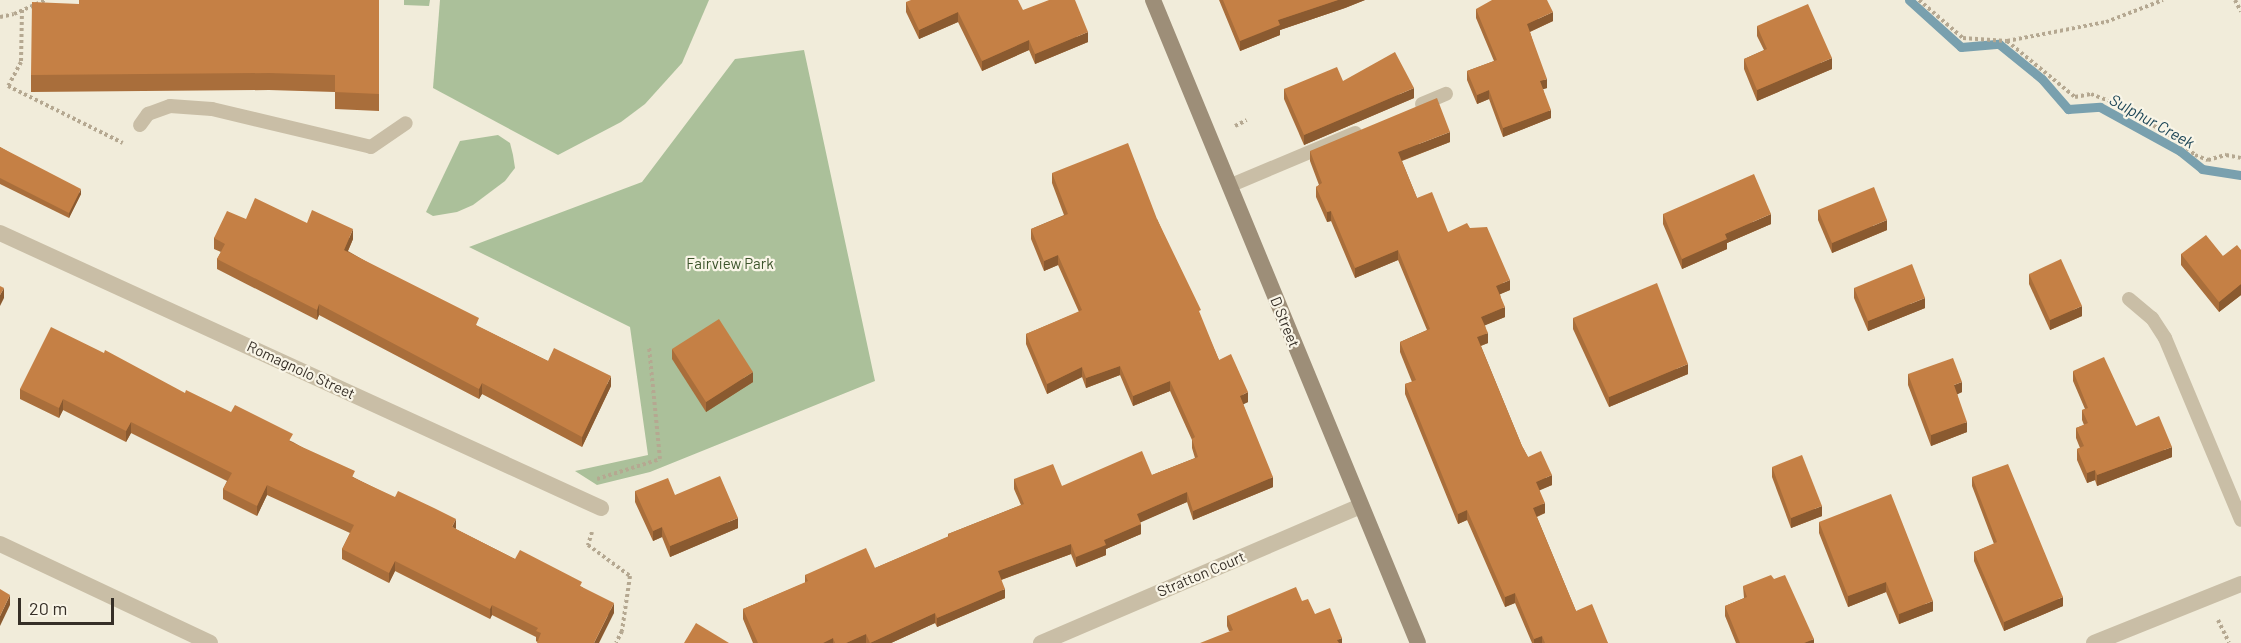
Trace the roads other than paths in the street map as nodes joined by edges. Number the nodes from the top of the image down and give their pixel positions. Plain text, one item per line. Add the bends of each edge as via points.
1 (1153, 0) edge
2 (1446, 94) dead end
3 (1405, 112) edge
4 (406, 123) dead end
5 (140, 124) dead end
6 (1364, 129) edge
7 (1229, 186) junction
8 (0, 232) edge
9 (2129, 299) dead end
10 (1361, 506) junction
11 (601, 508) road end
12 (2241, 520) edge
13 (0, 544) edge
14 (2241, 584) edge
15 (210, 643) edge
16 (1041, 643) edge
17 (1418, 643) edge
18 (2094, 643) edge

1 - 7 main road, D Street
2 - 3 lane
4 - 5 lane via 371,147 212,109 170,106 148,114
6 - 7 lane
7 - 10 main road, D Street
8 - 11 street, Romagnolo Street
9 - 12 lane via 2152,318 2165,338
10 - 16 street, Stratton Court
10 - 17 main road, D Street
13 - 15 street
14 - 18 street

